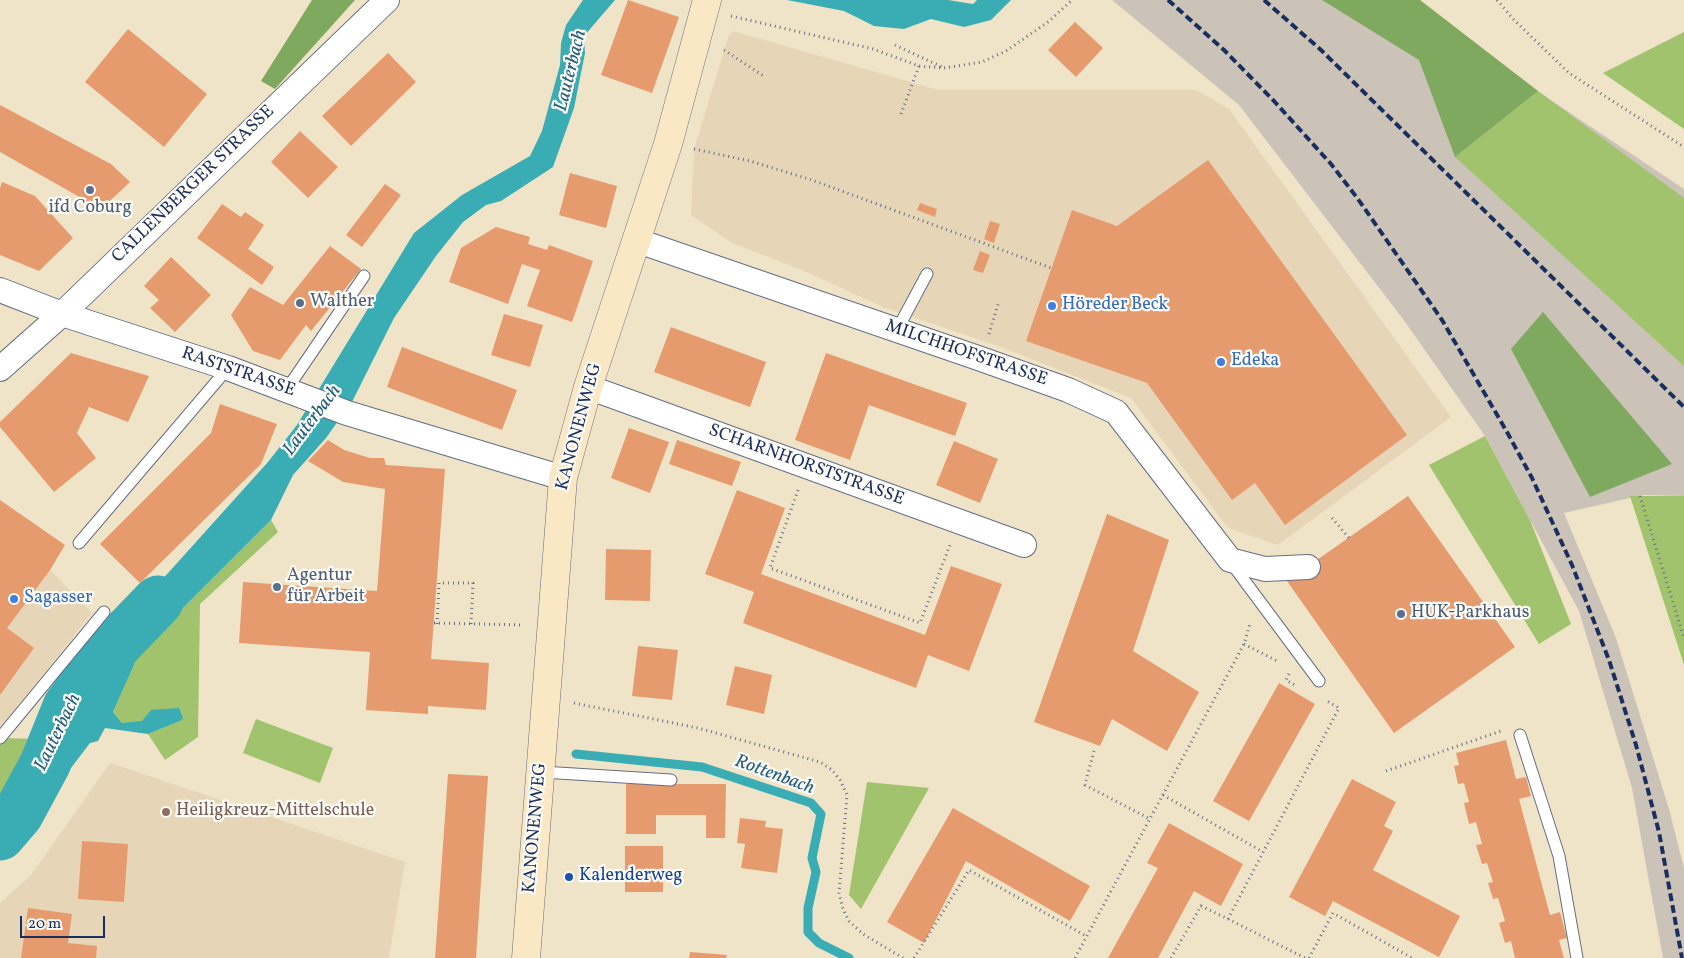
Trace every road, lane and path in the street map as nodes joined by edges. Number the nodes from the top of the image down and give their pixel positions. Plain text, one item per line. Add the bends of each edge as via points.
1 (387, 0) edge
2 (1072, 0) edge
3 (1497, 0) edge
4 (705, 6) edge
5 (895, 45) dead end
6 (719, 47) dead end
7 (919, 66) junction
8 (944, 68) junction
9 (765, 77) dead end
10 (901, 114) dead end
11 (668, 144) junction
12 (1684, 147) edge
13 (638, 241) junction
14 (1051, 268) dead end
15 (927, 274) dead end
16 (364, 276) dead end
17 (0, 290) edge
18 (999, 301) dead end
19 (62, 314) junction
20 (897, 330) junction
21 (981, 359) junction
22 (228, 368) junction
23 (0, 369) edge
24 (588, 387) junction
25 (287, 389) junction
26 (807, 466) junction
27 (562, 478) junction
28 (1640, 496) dead end
29 (1332, 518) dead end
30 (959, 522) junction
31 (1011, 536) dead end
32 (1349, 538) dead end
33 (78, 543) dead end
34 (1230, 560) junction
35 (1308, 567) dead end
36 (1252, 590) junction
37 (104, 612) dead end
38 (471, 624) junction
39 (550, 625) junction
40 (1684, 638) edge
41 (1244, 644) junction
42 (1284, 665) dead end
43 (1292, 669) dead end
44 (1319, 681) dead end
45 (1304, 689) dead end
46 (547, 697) junction
47 (1322, 699) dead end
48 (1520, 735) joint
49 (0, 738) edge
50 (1094, 751) dead end
51 (1386, 771) dead end
52 (542, 772) junction
53 (671, 780) dead end
54 (1163, 795) junction
55 (1150, 819) junction
56 (1263, 852) junction
57 (1228, 919) junction
58 (1086, 936) junction
59 (526, 958) edge
60 (903, 958) edge
61 (914, 958) edge
62 (1075, 958) edge
63 (1171, 958) edge
64 (1305, 958) edge
65 (1309, 958) edge
66 (1412, 958) edge
67 (1577, 958) edge

1 - 19 street, CALLENBERGER STRASSE
2 - 8 path via 1048,22 1006,51 982,62
3 - 12 path via 1569,73
4 - 7 path via 728,15 873,49
4 - 11 street, KANONENWEG
5 - 8 path
6 - 9 path
7 - 8 path
7 - 10 path
11 - 13 street, KANONENWEG
11 - 14 path via 750,161 809,179
13 - 20 street, MILCHHOFSTRASSE
13 - 24 street, KANONENWEG
15 - 20 lane
16 - 25 lane
17 - 19 street, RASTSTRASSE
18 - 21 path
19 - 22 street, RASTSTRASSE
19 - 23 street, CALLENBERGER STRASSE
20 - 21 street, MILCHHOFSTRASSE
21 - 34 street, MILCHHOFSTRASSE via 1068,390 1116,412
22 - 25 street, RASTSTRASSE
22 - 33 lane
24 - 26 street, SCHARNHORSTSTRASSE
24 - 27 street, KANONENWEG
25 - 27 street, RASTSTRASSE via 347,413
26 - 30 street, SCHARNHORSTSTRASSE
26 - 30 path via 770,568 920,623
27 - 39 street, KANONENWEG
28 - 40 path
29 - 32 path
30 - 31 street, SCHARNHORSTSTRASSE
34 - 35 street via 1265,569
34 - 36 lane
36 - 41 path via 1250,630
36 - 44 lane
37 - 49 lane
38 - 38 path via 436,623 439,583 473,583
38 - 39 path
39 - 46 street, KANONENWEG
41 - 42 path
41 - 54 path
43 - 45 path via 1286,680
46 - 52 street, KANONENWEG
46 - 60 path via 698,728 820,762 832,770 847,795 839,893 843,909 849,921 863,934
47 - 56 path via 1339,708
48 - 51 path via 1512,727
48 - 67 lane via 1559,856
50 - 55 path via 1085,785
52 - 53 lane
52 - 59 street, KANONENWEG
54 - 55 path
54 - 56 path
55 - 58 path
56 - 57 path
57 - 63 path via 1202,906
57 - 64 path
58 - 61 path via 969,870
58 - 62 path
65 - 66 path via 1333,913

